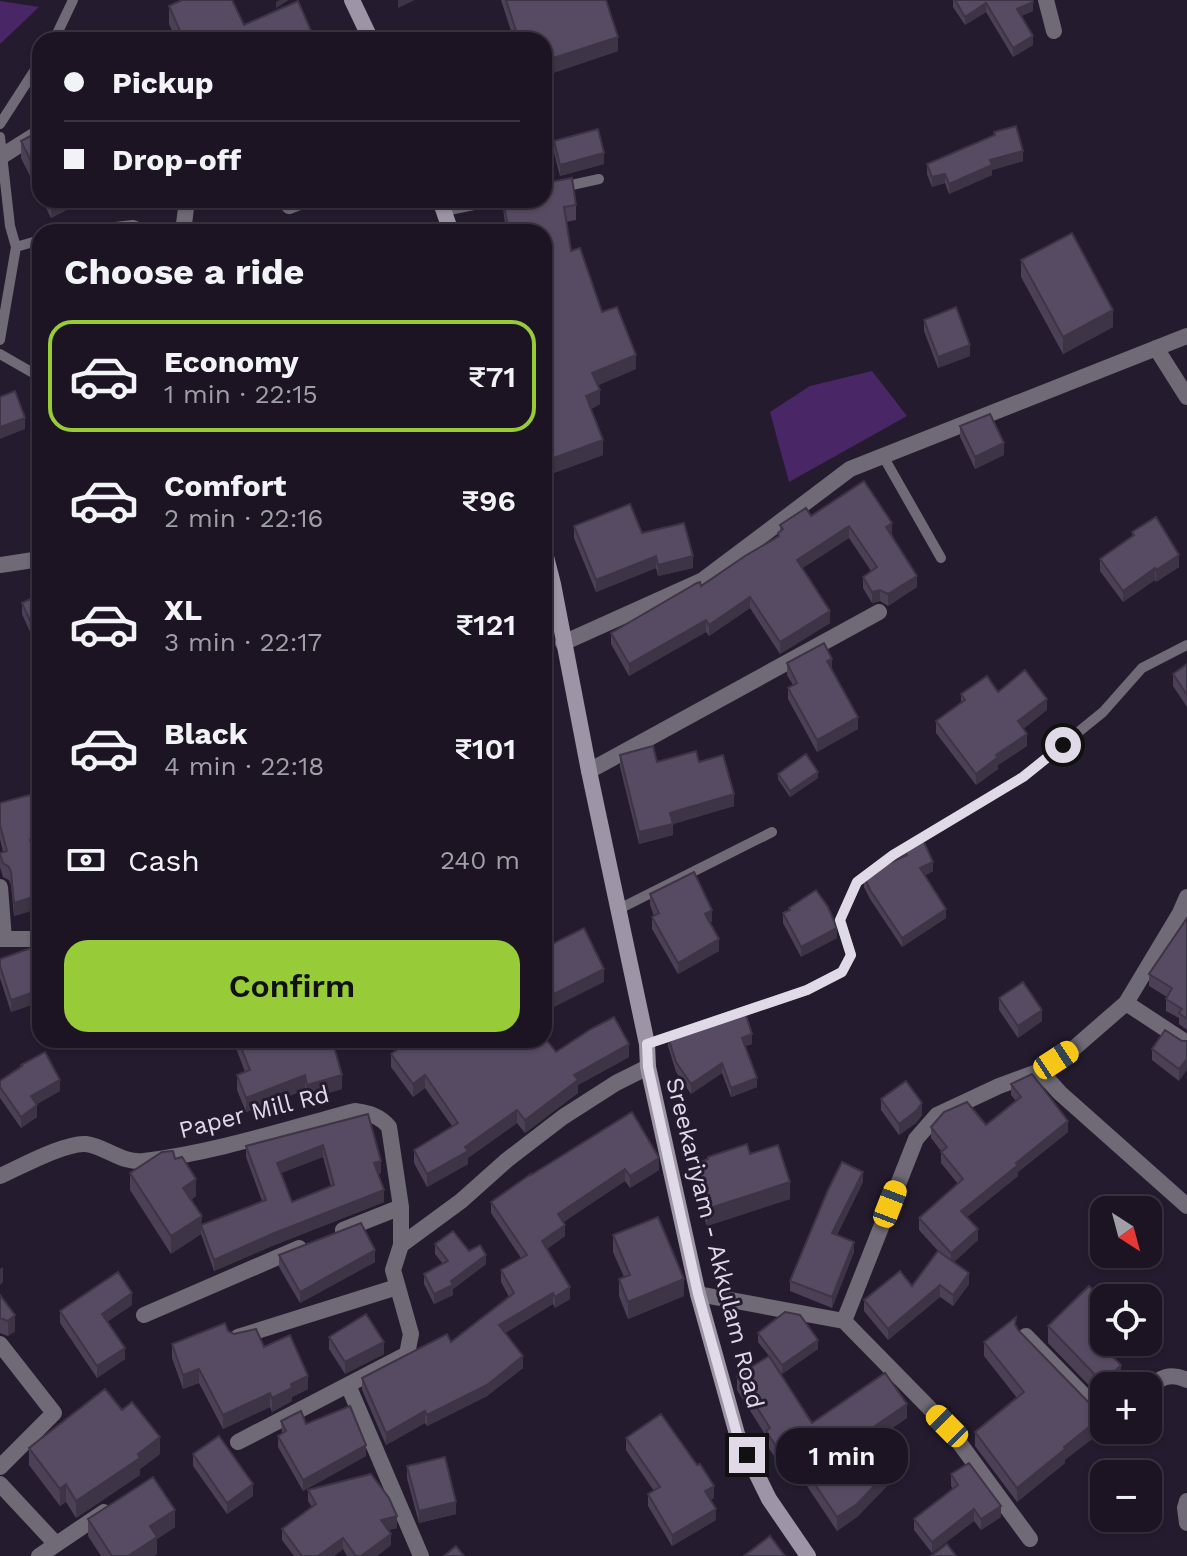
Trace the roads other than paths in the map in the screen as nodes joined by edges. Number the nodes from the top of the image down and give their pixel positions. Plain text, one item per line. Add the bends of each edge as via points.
1 (73, 0) edge
2 (352, 0) edge
3 (1046, 0) edge
4 (1054, 31) dead end
5 (58, 32) edge
6 (367, 32) edge
7 (32, 74) edge
8 (0, 124) edge
9 (0, 137) edge
10 (32, 137) edge
11 (2, 156) junction
12 (599, 179) dead end
13 (552, 189) edge
14 (32, 242) edge
15 (16, 247) junction
16 (1187, 336) edge
17 (0, 340) edge
18 (1156, 348) junction
19 (0, 354) edge
20 (32, 372) edge
21 (1187, 397) edge
22 (883, 456) junction
23 (941, 558) dead end
24 (32, 560) edge
25 (0, 565) edge
26 (552, 580) edge
27 (879, 612) dead end
28 (563, 643) junction
29 (1187, 645) edge
30 (589, 771) junction
31 (772, 832) dead end
32 (0, 887) edge
33 (1187, 897) edge
34 (619, 909) junction
35 (2, 939) edge
36 (32, 939) edge
37 (1126, 1003) junction
38 (1187, 1043) edge
39 (647, 1044) junction
40 (648, 1067) junction
41 (1040, 1071) junction
42 (0, 1176) edge
43 (1187, 1206) edge
44 (401, 1207) junction
45 (401, 1245) junction
46 (397, 1287) junction
47 (698, 1294) junction
48 (144, 1315) dead end
49 (844, 1321) junction
50 (1026, 1336) edge
51 (236, 1337) edge
52 (0, 1344) edge
53 (1162, 1377) edge
54 (1187, 1380) edge
55 (348, 1385) junction
56 (1090, 1402) edge
57 (238, 1442) dead end
58 (0, 1467) edge
59 (0, 1484) edge
60 (1187, 1501) edge
61 (118, 1503) edge
62 (1187, 1523) edge
63 (1030, 1539) dead end
64 (56, 1544) junction
65 (39, 1556) edge
66 (421, 1556) edge
67 (808, 1556) edge

1 - 5 lane
2 - 6 main road
3 - 4 street
7 - 8 lane
9 - 11 lane
10 - 11 street
11 - 15 lane
12 - 13 lane
14 - 15 lane
15 - 17 lane
16 - 18 street
18 - 21 street
18 - 22 street
19 - 20 lane
22 - 23 lane
22 - 28 street via 850,469 703,580
24 - 25 street
26 - 28 main road, Sreekariyam - Akkulam Road
27 - 30 street
28 - 30 main road, Sreekariyam - Akkulam Road
29 - 39 lane via 1142,668 1103,712 1023,777 857,882 840,920 851,955 842,972 807,990
30 - 34 main road, Sreekariyam - Akkulam Road
31 - 34 lane
32 - 35 street
33 - 37 street
34 - 39 main road, Sreekariyam - Akkulam Road
35 - 36 street
37 - 38 street
37 - 41 street
39 - 40 main road, Sreekariyam - Akkulam Road
40 - 45 street via 563,1117
40 - 47 main road, Sreekariyam - Akkulam Road
41 - 43 street
41 - 49 street via 937,1115 916,1139
42 - 44 street, Paper Mill Rd via 70,1145 88,1144 139,1162 178,1157 355,1111 382,1119 389,1127
44 - 45 street, Paper Mill Rd
44 - 48 street
45 - 46 street, Paper Mill Rd via 393,1270
46 - 51 street
46 - 55 street via 411,1334 407,1354
47 - 49 street
47 - 67 main road, Sreekariyam - Akkulam Road via 737,1434 769,1499
49 - 63 street via 947,1426
50 - 56 street
52 - 58 street via 54,1413
53 - 54 street
55 - 57 street
55 - 66 street
59 - 64 street
60 - 62 street
61 - 64 street
64 - 65 street

